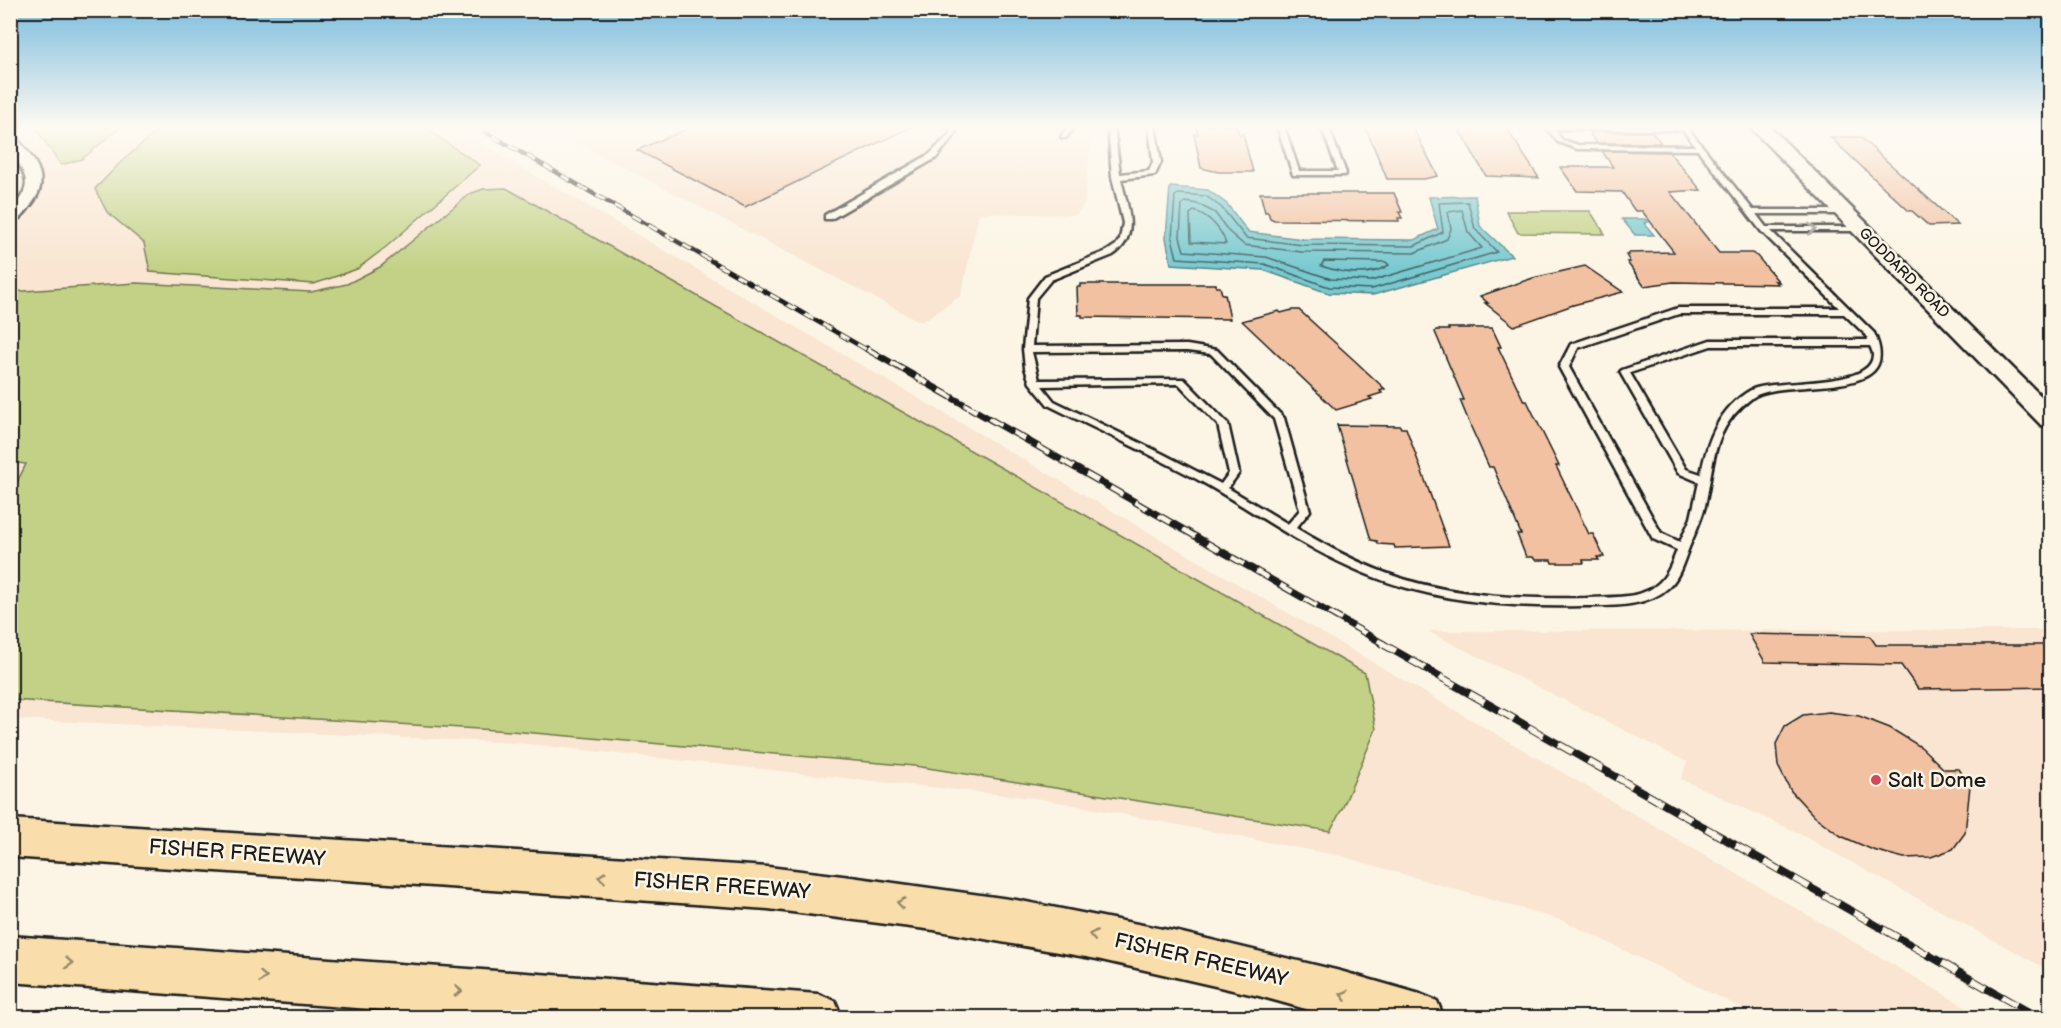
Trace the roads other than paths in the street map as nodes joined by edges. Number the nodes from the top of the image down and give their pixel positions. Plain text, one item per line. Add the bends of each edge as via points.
1 (35, 174) edge
2 (902, 174) edge
3 (1116, 174) edge
4 (1143, 174) edge
5 (1720, 174) edge
6 (1806, 174) edge
7 (1116, 177) junction
8 (1749, 212) junction
9 (1775, 212) junction
10 (1844, 212) junction
11 (828, 217) dead end
12 (10, 219) edge
13 (1764, 229) junction
14 (1791, 229) junction
15 (1860, 229) junction
16 (1847, 310) junction
17 (1875, 343) junction
18 (1027, 349) junction
19 (1035, 383) junction
20 (2050, 419) edge
21 (1705, 480) junction
22 (1222, 489) junction
23 (1290, 529) junction
24 (1683, 548) junction
25 (10, 838) edge
26 (10, 959) edge
27 (818, 1017) edge
28 (1420, 1017) edge

1 - 12 street via 28,201
2 - 11 lane
3 - 7 lane
4 - 7 lane
5 - 8 lane
6 - 10 main road, GODDARD ROAD
7 - 18 lane via 1127,223 1124,239 1110,253 1059,272 1040,285 1030,305
8 - 9 lane
8 - 13 lane
9 - 10 lane
9 - 14 lane
10 - 15 main road, GODDARD ROAD
13 - 14 lane
13 - 16 lane
14 -> 15 lane
15 - 20 main road, GODDARD ROAD
16 - 17 lane
16 - 24 lane via 1678,311 1574,346 1564,367 1657,536
17 - 21 lane via 1877,362 1862,377 1764,388 1747,395 1717,430
17 - 21 lane via 1710,343 1625,372 1682,471
18 - 19 lane
18 - 23 lane via 1187,348 1214,352 1279,418 1305,511
19 - 22 lane via 1051,403
19 - 22 lane via 1181,381 1223,424 1234,473
21 - 24 lane
22 - 23 lane
23 - 24 lane via 1397,582 1496,600 1590,602 1647,595 1662,587 1673,574
28 -> 25 highway, FISHER FREEWAY via 1261,972 1125,941 993,916 864,898 768,888
26 -> 27 highway

